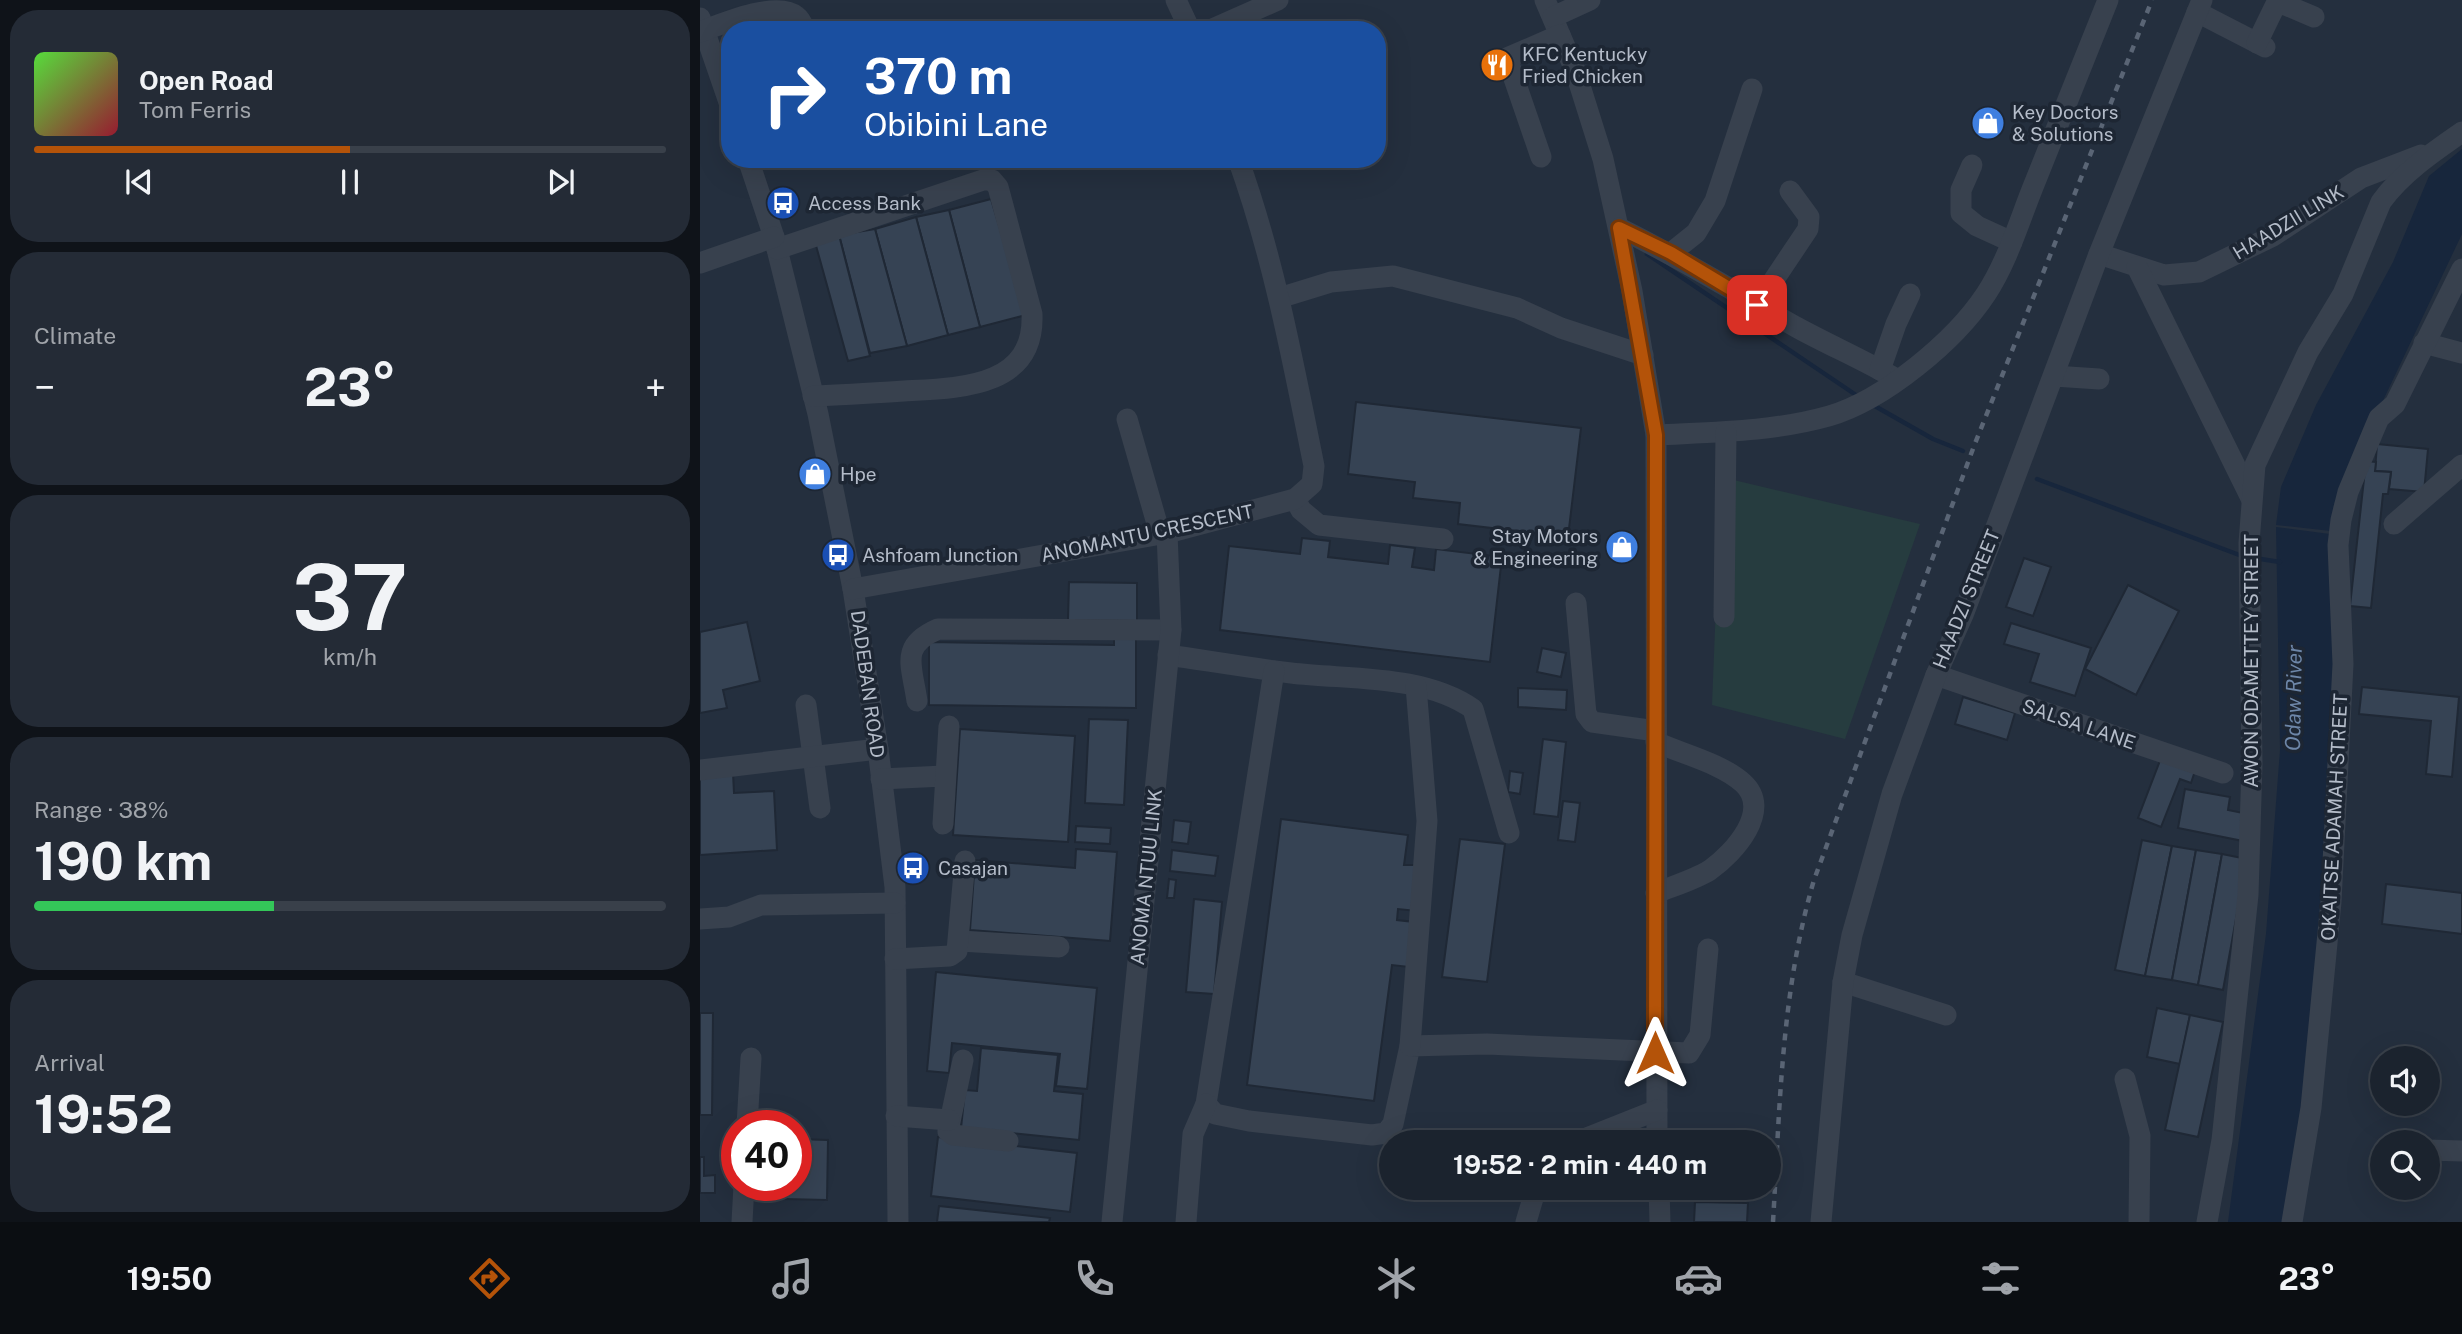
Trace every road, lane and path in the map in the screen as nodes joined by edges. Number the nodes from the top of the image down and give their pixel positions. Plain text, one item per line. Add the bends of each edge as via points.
1 (1176, 0) edge
2 (1278, 0) edge
3 (1591, 0) edge
4 (2108, 0) edge
5 (2199, 6) edge
6 (1552, 17) edge
7 (2314, 17) dead end
8 (725, 21) edge
9 (800, 21) edge
10 (1186, 21) edge
11 (1230, 21) edge
12 (721, 22) edge
13 (702, 27) edge
14 (721, 80) edge
15 (1752, 89) dead end
16 (2462, 132) edge
17 (2436, 150) junction
18 (1541, 157) dead end
19 (1972, 165) dead end
20 (751, 168) edge
21 (1241, 168) edge
22 (1790, 191) dead end
23 (1619, 228) junction
24 (2012, 242) junction
25 (775, 243) junction
26 (1671, 253) junction
27 (2099, 254) junction
28 (700, 263) edge
29 (2137, 267) junction
30 (2462, 269) edge
31 (1910, 295) dead end
32 (1279, 298) junction
33 (1757, 305) junction
34 (2424, 343) junction
35 (2462, 353) edge
36 (1643, 355) junction
37 (1889, 375) junction
38 (2054, 376) junction
39 (2099, 379) dead end
40 (813, 396) junction
41 (1127, 419) dead end
42 (1726, 432) junction
43 (1656, 435) junction
44 (2462, 465) edge
45 (2250, 498) junction
46 (1295, 499) junction
47 (2394, 524) dead end
48 (1163, 533) junction
49 (1443, 539) dead end
50 (853, 589) junction
51 (1576, 603) dead end
52 (1724, 617) dead end
53 (1171, 630) junction
54 (1168, 655) junction
55 (1274, 671) junction
56 (1936, 675) junction
57 (1416, 686) junction
58 (917, 701) dead end
59 (806, 705) dead end
60 (949, 726) dead end
61 (1656, 736) junction
62 (878, 749) junction
63 (813, 755) junction
64 (700, 770) edge
65 (2223, 773) dead end
66 (944, 776) junction
67 (881, 779) junction
68 (820, 808) dead end
69 (943, 824) dead end
70 (1508, 833) dead end
71 (965, 861) dead end
72 (1656, 893) junction
73 (895, 903) junction
74 (700, 919) edge
75 (960, 941) junction
76 (1059, 947) dead end
77 (1708, 949) dead end
78 (895, 959) junction
79 (1843, 982) junction
80 (1946, 1015) dead end
81 (1410, 1046) junction
82 (1655, 1053) junction
83 (751, 1058) dead end
84 (963, 1060) dead end
85 (2125, 1079) dead end
86 (1206, 1104) junction
87 (748, 1110) edge
88 (1657, 1110) junction
89 (896, 1116) junction
90 (949, 1120) junction
91 (1607, 1130) edge
92 (1657, 1130) edge
93 (1008, 1141) dead end
94 (2440, 1151) edge
95 (2462, 1152) edge
96 (1532, 1200) edge
97 (1659, 1200) edge
98 (743, 1201) edge
99 (741, 1222) edge
100 (898, 1222) edge
101 (1112, 1222) edge
102 (1186, 1222) edge
103 (1526, 1222) edge
104 (1660, 1222) edge
105 (1821, 1222) edge
106 (2139, 1222) edge
107 (2207, 1222) edge
108 (2292, 1222) edge

1 - 10 street
2 - 11 street
3 - 6 street
4 - 24 street
5 - 7 street via 2261,45 2275,6 2281,3
5 - 27 street, HAADZI STREET
6 - 18 street via 1507,58
6 - 23 street via 1591,117
8 - 9 street via 784,11
12 - 13 street
13 - 14 street
15 - 26 street via 1715,201 1696,233
16 - 17 street
17 - 29 street, HAADZII LINK via 2361,178 2273,236 2199,272 2164,275
17 - 45 street, AWON ODAMETTEY STREET via 2381,202 2343,294 2308,352 2255,465
19 - 24 street via 1961,190 1961,212 1977,226
20 - 25 street, DADEBAN ROAD
21 - 32 street
22 - 33 street via 1809,217 1808,229
23 - 26 street
23 - 36 street
24 - 37 street via 1987,294 1935,349
25 - 28 street
25 - 40 street, DADEBAN ROAD
25 - 40 street via 992,180 998,187 1032,314 1033,335 1026,352 1011,369 990,379 950,388
26 - 33 street
27 - 29 street, HAADZII LINK
27 - 38 street, HAADZI STREET
29 - 45 street
30 - 34 street, OKAITSE ADAMAH STREET
31 - 37 street via 1896,324
32 - 36 street via 1331,282 1393,276 1517,308
32 - 46 street via 1314,466 1312,484
33 - 37 street
34 - 35 street
34 - 108 street, OKAITSE ADAMAH STREET via 2395,404 2379,418 2348,492 2338,545 2343,664 2332,879 2311,1108
36 - 43 street
37 - 42 street via 1853,407 1830,416 1777,428
38 - 39 street
38 - 56 street, HAADZI STREET
40 - 50 street, DADEBAN ROAD
41 - 48 street, ANOMA NTUU LINK
42 - 43 street
42 - 52 street
43 - 61 street
44 - 47 street
45 - 107 street, AWON ODAMETTEY STREET via 2248,895 2222,1140
46 - 48 street, ANOMANTU CRESCENT
46 - 49 street via 1319,525
48 - 50 street, ANOMANTU CRESCENT
48 - 53 street, ANOMA NTUU LINK
50 - 62 street, DADEBAN ROAD
51 - 61 street via 1586,714 1592,722
53 - 54 street, ANOMA NTUU LINK
53 - 58 street via 938,629 914,643 911,654
54 - 55 street
54 - 101 street, ANOMA NTUU LINK
55 - 57 street
55 - 86 street
56 - 65 street, SALSA LANE
56 - 79 street, HAADZI STREET via 1892,794
57 - 70 street via 1458,699 1473,709
57 - 81 street via 1427,821
59 - 63 street
60 - 66 street
61 - 72 street
61 - 72 street via 1733,775 1749,789 1755,805 1751,823 1724,858 1707,872
62 - 63 street
62 - 67 street, DADEBAN ROAD
63 - 64 street
63 - 68 street
66 - 67 street
66 - 69 street
67 - 73 street, DADEBAN ROAD
71 - 75 street
72 - 82 street
73 - 74 street via 761,905 729,917
73 - 78 street, DADEBAN ROAD
75 - 76 street
75 - 78 street via 950,956
77 - 82 street via 1697,1044 1689,1053
78 - 89 street, DADEBAN ROAD
79 - 80 street
79 - 105 street, HAADZI STREET
81 - 82 street via 1487,1044
81 - 86 street via 1393,1124 1386,1132 1372,1135 1249,1121 1215,1114
82 - 88 street
83 - 87 street
84 - 90 street
85 - 106 street via 2140,1136
86 - 102 street via 1193,1134
88 - 91 street
88 - 92 street
89 - 90 street
89 - 100 street, DADEBAN ROAD
90 - 93 street via 948,1131 953,1135
94 - 95 street
96 - 103 street
97 - 104 street
98 - 99 street

